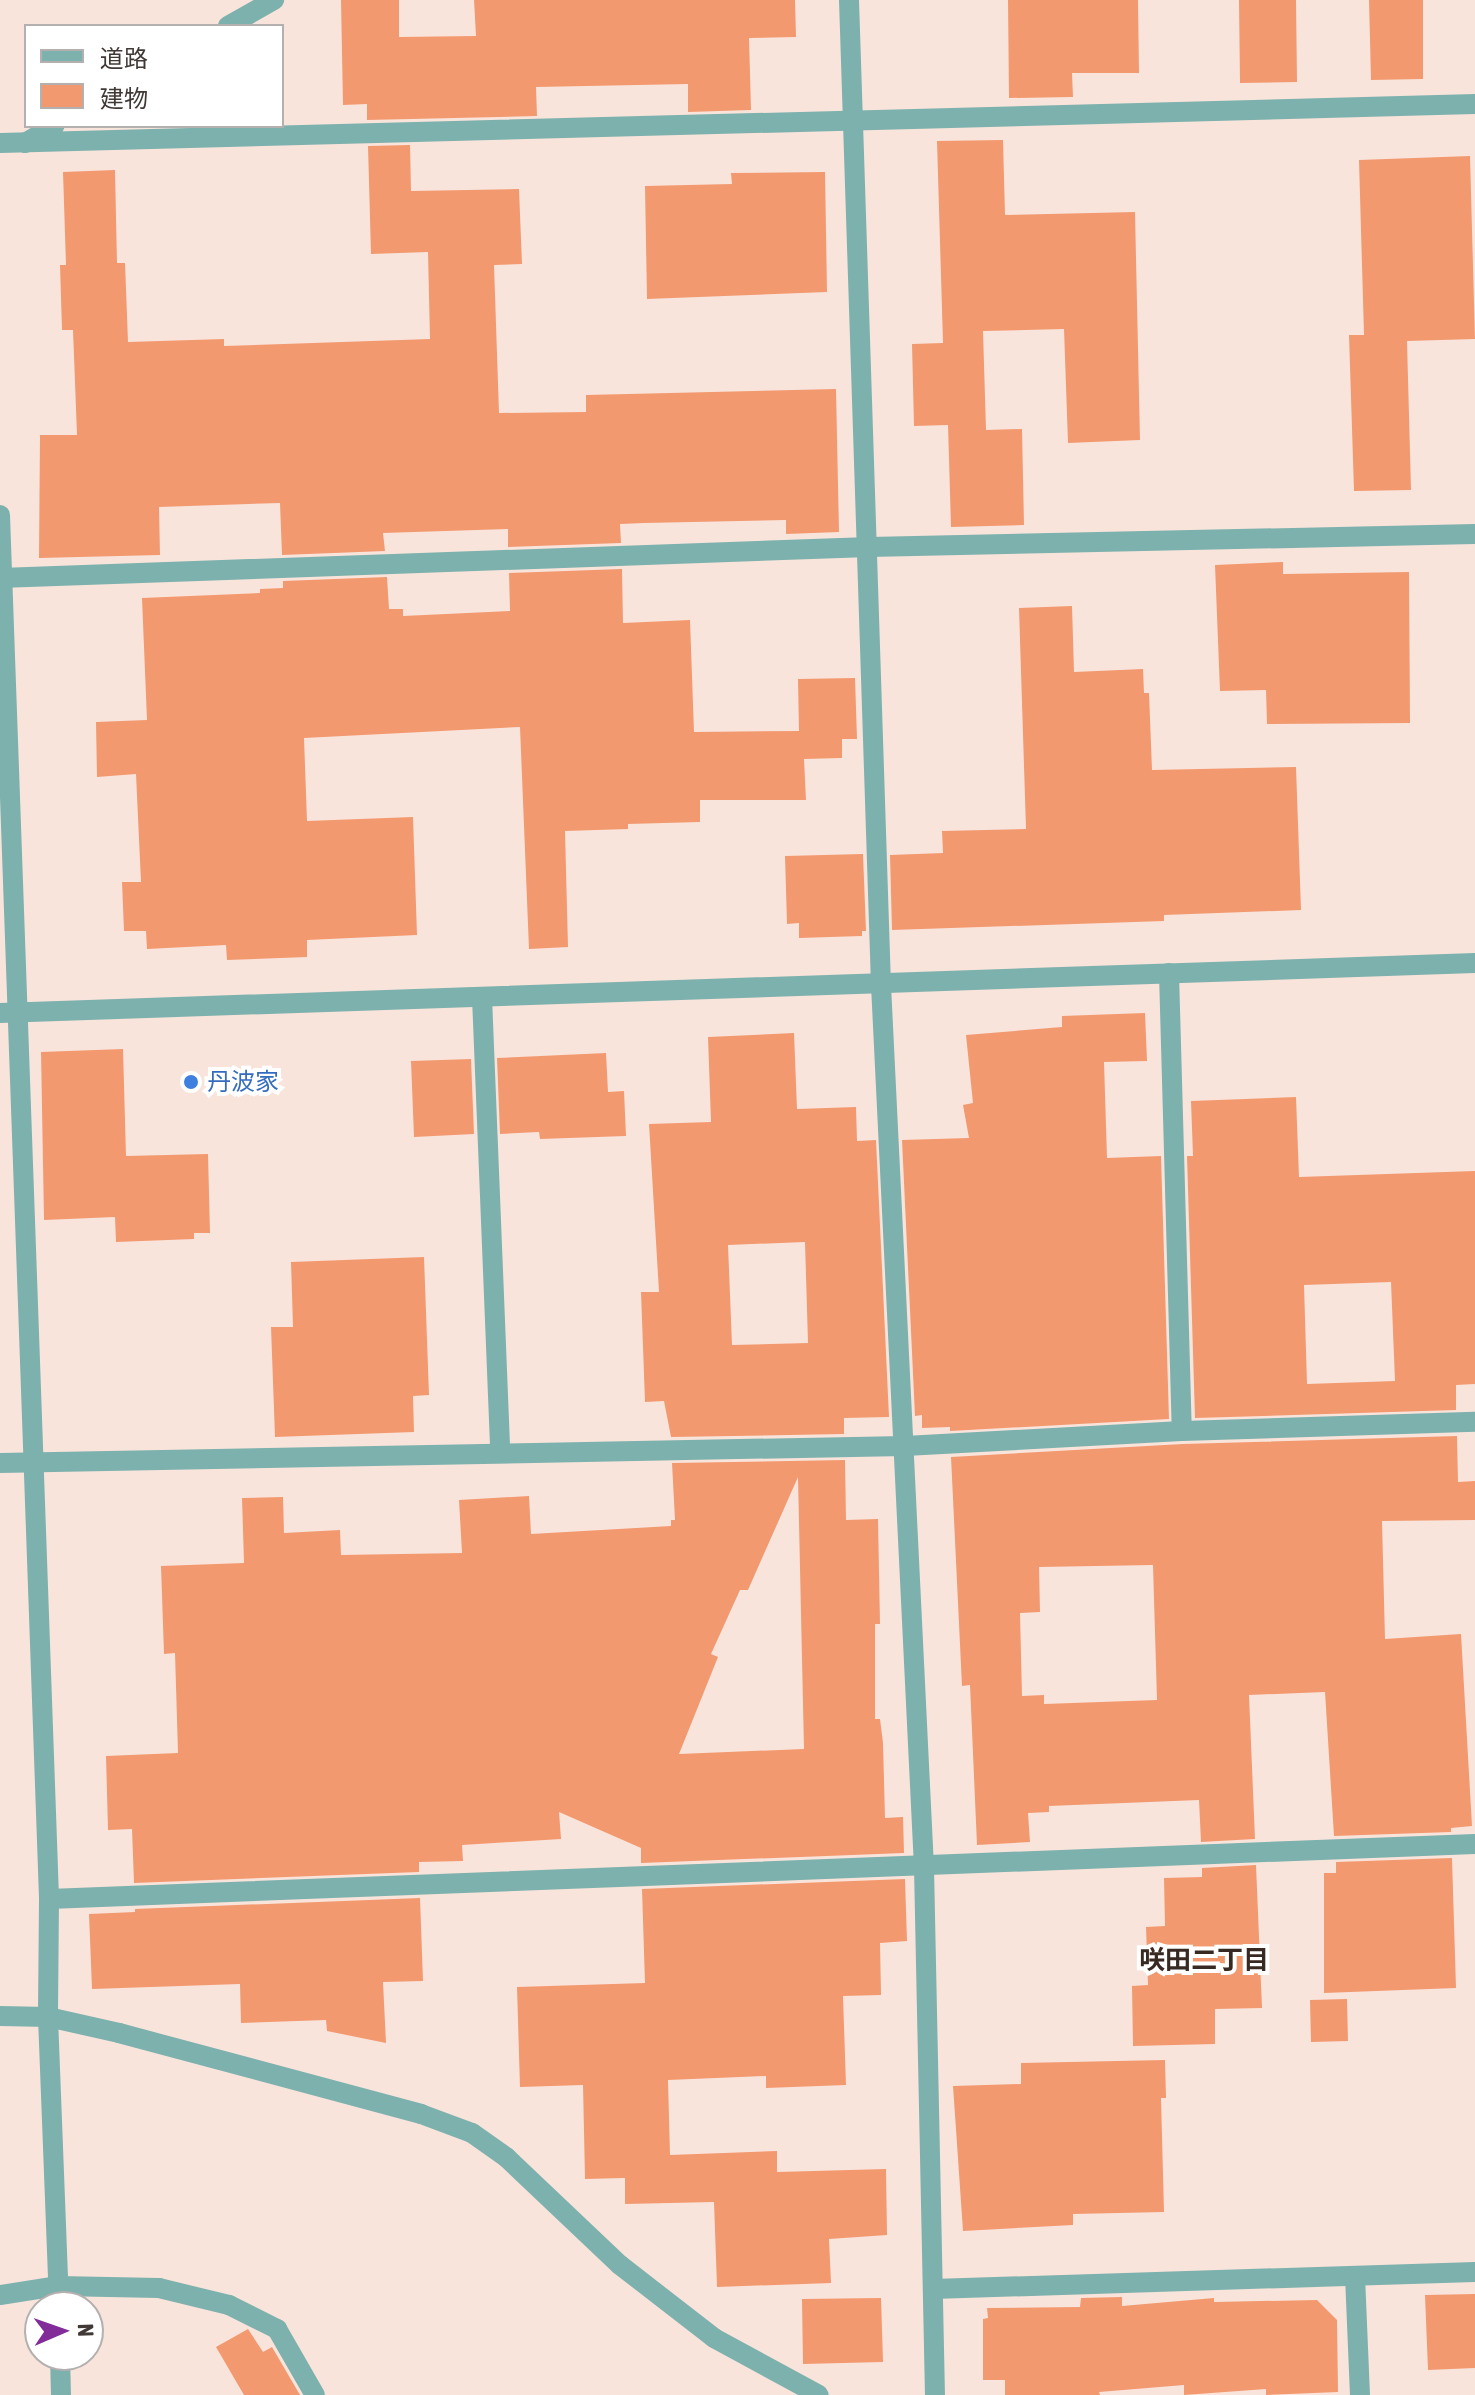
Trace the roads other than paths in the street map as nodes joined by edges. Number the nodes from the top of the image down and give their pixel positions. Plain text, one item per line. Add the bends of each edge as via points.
1 (274, 0) edge
2 (849, 0) edge
3 (232, 24) edge
4 (1475, 104) edge
5 (854, 121) junction
6 (51, 128) edge
7 (0, 143) edge
8 (25, 143) junction
9 (0, 515) edge
10 (1475, 534) edge
11 (869, 547) junction
12 (1, 578) edge
13 (1475, 963) edge
14 (1169, 973) junction
15 (881, 985) junction
16 (482, 997) junction
17 (9, 1013) edge
18 (1475, 1422) edge
19 (1182, 1431) junction
20 (905, 1446) junction
21 (500, 1451) junction
22 (34, 1462) junction
23 (0, 1463) edge
24 (1475, 1844) edge
25 (924, 1867) junction
26 (49, 1899) junction
27 (0, 2016) edge
28 (48, 2017) junction
29 (1475, 2272) edge
30 (1355, 2276) junction
31 (933, 2289) junction
32 (59, 2291) edge
33 (104, 2293) edge
34 (0, 2295) edge
35 (24, 2296) edge
36 (60, 2371) edge
37 (61, 2395) edge
38 (315, 2395) edge
39 (819, 2395) edge
40 (935, 2395) edge
41 (1360, 2395) edge

1 - 3 street
2 - 5 street
4 - 5 street
5 - 8 street
5 - 11 street
6 - 8 street
7 - 8 street
9 - 12 street
10 - 11 street
11 - 12 street
11 - 15 street
12 - 17 street
13 - 14 street
14 - 15 street
14 - 19 street
15 - 16 street
15 - 20 street
16 - 17 street
16 - 21 street
17 - 22 street
18 - 19 street
19 - 20 street
20 - 21 street
20 - 25 street
21 - 22 street
22 - 23 street
22 - 26 street
24 - 25 street
25 - 26 street
25 - 31 street
26 - 28 street
27 - 28 street
28 - 32 street
28 - 39 street via 279,2075 472,2133 506,2157 620,2265 714,2338
29 - 30 street
30 - 31 street
30 - 41 street
31 - 40 street
33 - 38 street via 159,2288 229,2305 277,2329
34 - 35 street
36 - 37 street

